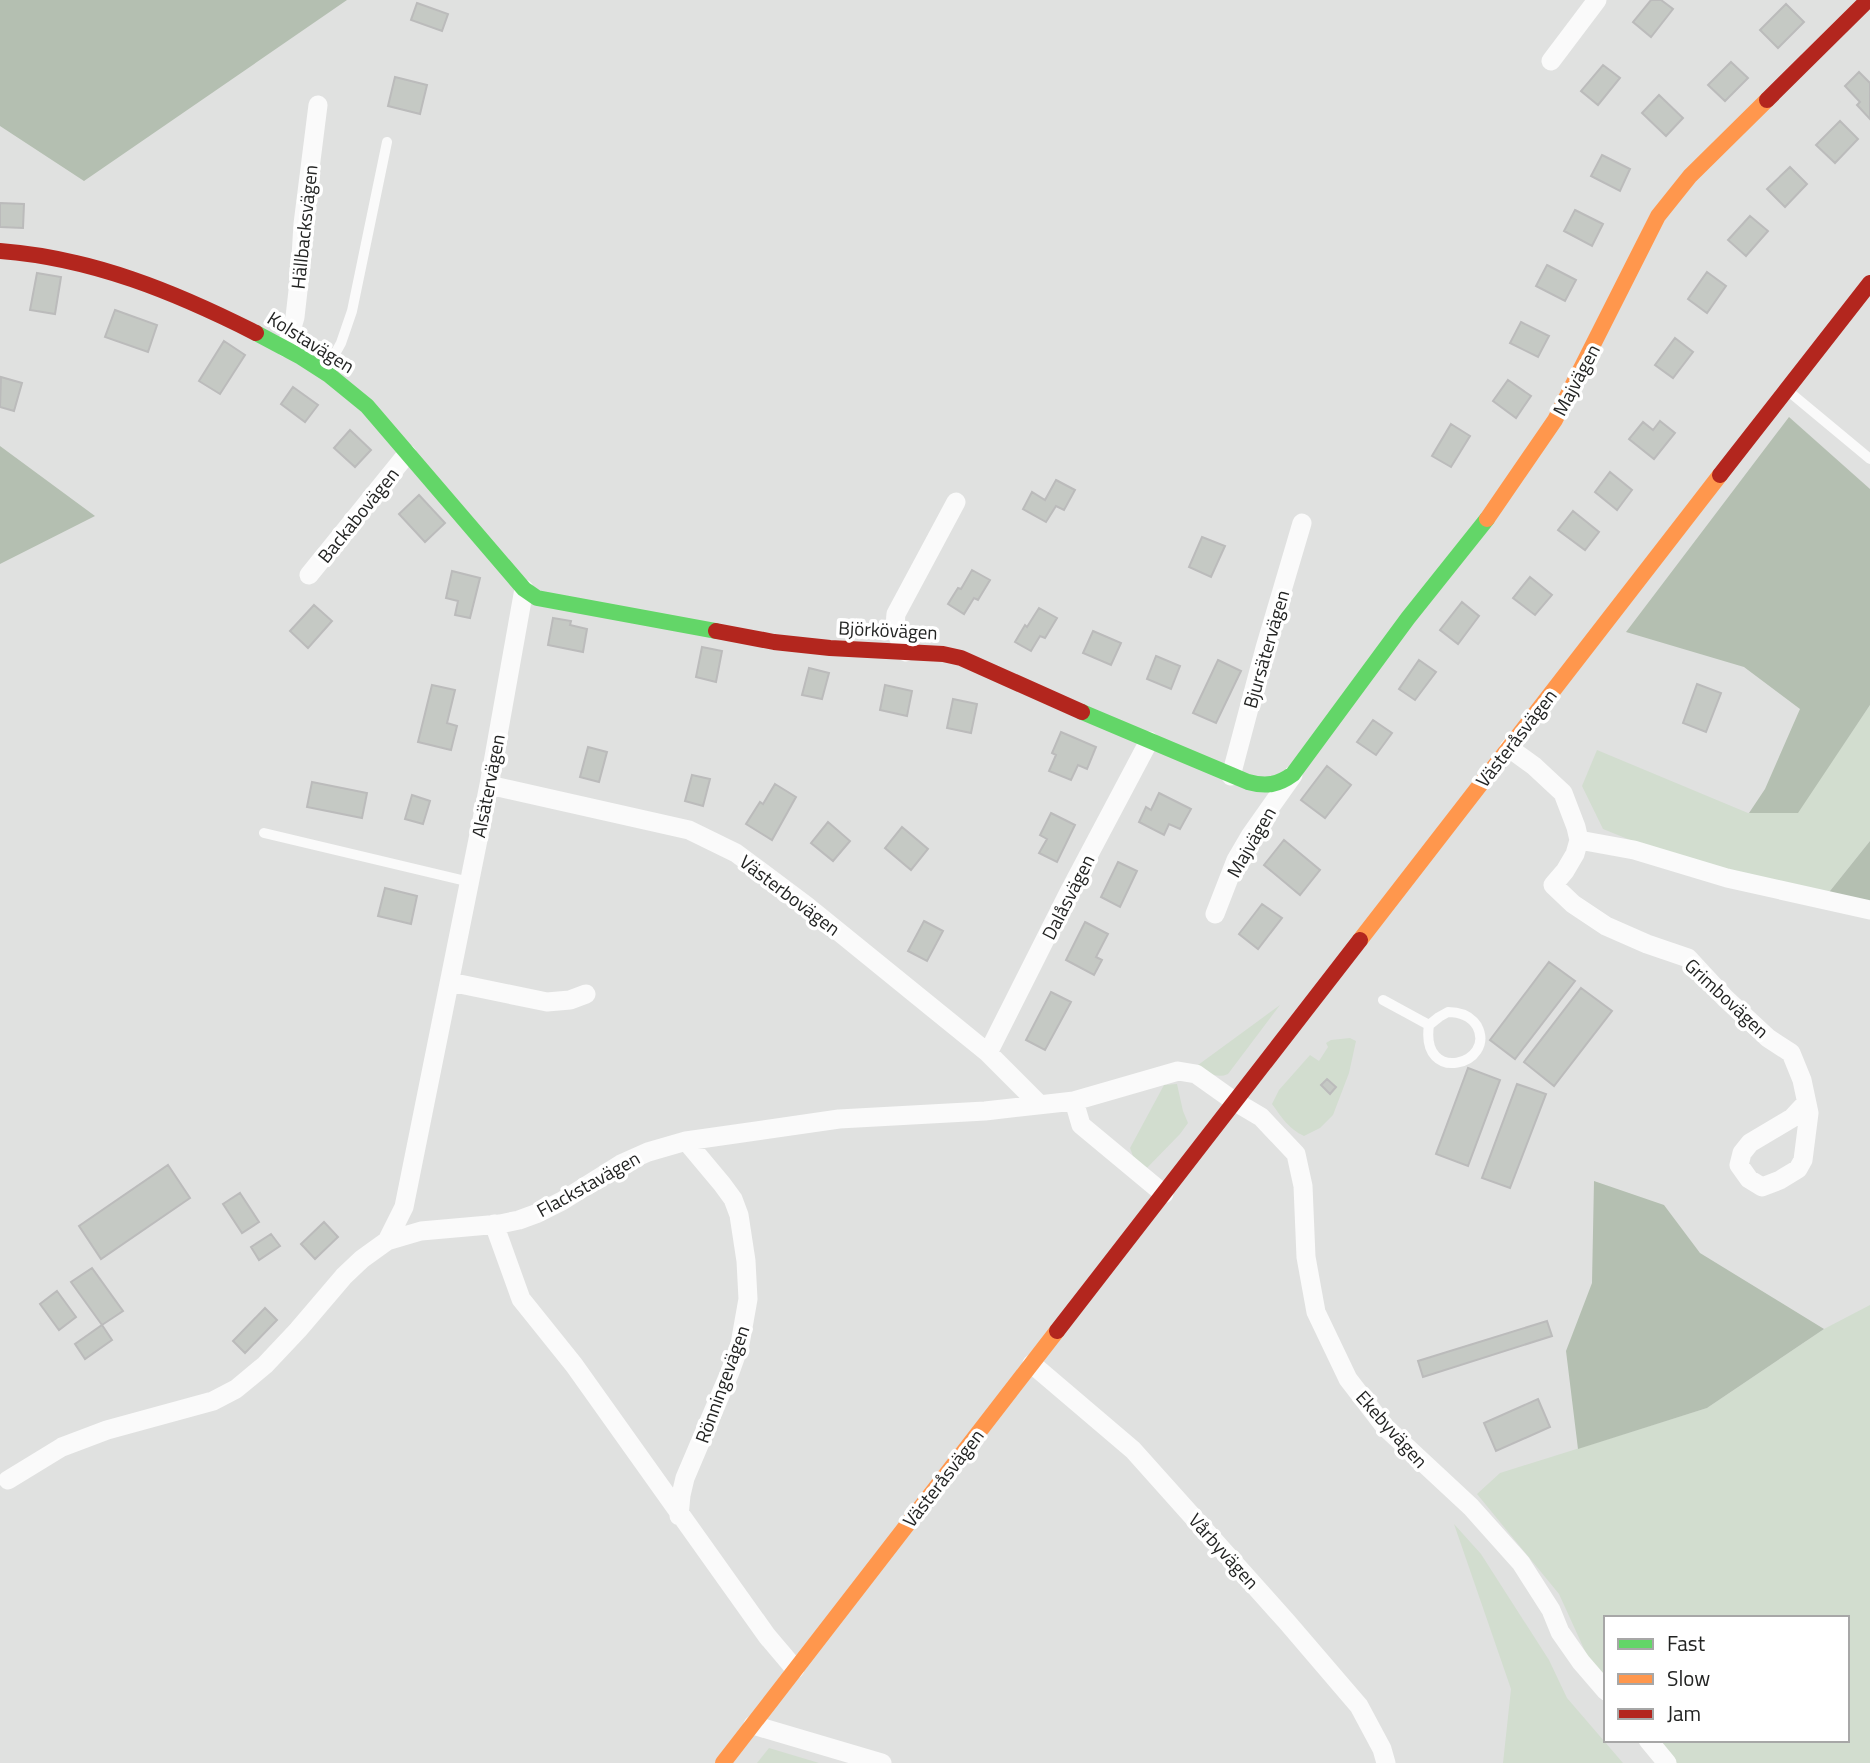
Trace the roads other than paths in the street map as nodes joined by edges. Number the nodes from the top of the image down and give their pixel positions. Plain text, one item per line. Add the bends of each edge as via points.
1 (1597, 0) edge
2 (1868, 0) edge
3 (1551, 61) dead end
4 (318, 105) dead end
5 (387, 142) dead end
6 (0, 250) edge
7 (1870, 283) edge
8 (286, 348) junction
9 (325, 372) junction
10 (1787, 390) junction
11 (407, 454) junction
12 (1870, 459) edge
13 (956, 502) dead end
14 (1302, 523) dead end
15 (309, 575) dead end
16 (524, 589) junction
17 (906, 652) junction
18 (1149, 741) junction
19 (1509, 748) junction
20 (1293, 774) junction
21 (1231, 776) junction
22 (489, 785) junction
23 (264, 833) dead end
24 (1579, 840) junction
25 (470, 882) junction
26 (1870, 910) edge
27 (1215, 914) dead end
28 (450, 982) junction
29 (586, 994) dead end
30 (1383, 1000) dead end
31 (1429, 1025) junction
32 (988, 1053) junction
33 (1074, 1101) junction
34 (1234, 1101) junction
35 (1807, 1103) dead end
36 (1039, 1104) junction
37 (686, 1141) junction
38 (1164, 1194) junction
39 (494, 1224) junction
40 (387, 1241) junction
41 (1032, 1364) junction
42 (8, 1480) dead end
43 (680, 1516) junction
44 (795, 1669) junction
45 (1604, 1689) edge
46 (753, 1725) junction
47 (1650, 1742) edge
48 (723, 1763) edge
49 (882, 1763) edge
50 (1387, 1763) edge
51 (1667, 1763) edge

1 - 3 street
2 - 20 street, Majvägen via 1690,176 1658,216 1555,420 1486,520
4 - 8 street, Hällbacksvägen via 295,317
5 - 9 lane via 352,311
6 - 8 street, Kolstavägen via 53,257 122,276 215,311
7 - 10 street, Västeråsvägen
8 - 9 street, Kolstavägen
9 - 11 street, Kolstavägen via 357,397
10 - 12 lane
10 - 19 street, Västeråsvägen
11 - 15 street, Backabovägen
11 - 16 street, Kolstavägen
13 - 17 street via 896,614 894,626
14 - 21 street, Bjursätervägen
16 - 17 street, Björkövägen via 537,598 774,642
16 - 22 street, Alsätervägen
17 - 18 street, Björkövägen via 961,658
18 - 21 street, Björkövägen
18 - 32 street, Dalåsvägen
19 - 24 street via 1563,793
19 - 34 street, Västeråsvägen
20 - 21 street, Majvägen via 1270,786
20 - 27 street, Majvägen via 1236,860
22 - 25 street, Alsätervägen
22 - 32 street, Västerbovägen via 690,830 736,853
23 - 25 lane
24 - 26 street
24 - 35 street, Grimbovägen via 1575,854 1553,885 1606,926 1688,958 1768,1038 1791,1053
25 - 28 street, Alsätervägen
28 - 29 street via 547,1002
28 - 40 street, Alsätervägen via 404,1207
30 - 31 lane
31 - 31 lane via 1428,1043 1440,1060 1459,1063 1476,1052 1479,1032 1468,1016 1448,1012
32 - 36 street, Västerbovägen
33 - 34 street, Flackstavägen via 1178,1071 1196,1074
33 - 36 street, Flackstavägen
33 - 38 street via 1081,1125
34 - 38 street, Västeråsvägen
34 - 45 street, Ekebyvägen via 1261,1117 1296,1154 1316,1312 1348,1380 1385,1427 1471,1507 1521,1563 1560,1632
36 - 37 street, Flackstavägen via 839,1119
37 - 39 street, Flackstavägen via 621,1164 538,1213
37 - 43 street, Rönningevägen via 733,1199 746,1261 748,1299 740,1344 685,1478
38 - 41 street, Västeråsvägen
39 - 40 street, Flackstavägen via 421,1231
39 - 43 street via 521,1299 574,1365
40 - 42 street, Flackstavägen via 344,1276 273,1356 236,1389 212,1401 62,1447
41 - 44 street, Västeråsvägen
41 - 50 street, Vårbyvägen via 1133,1450 1287,1622 1359,1706
43 - 44 street
44 - 46 street, Västeråsvägen
46 - 48 street, Västeråsvägen
46 - 49 street
47 - 51 street

